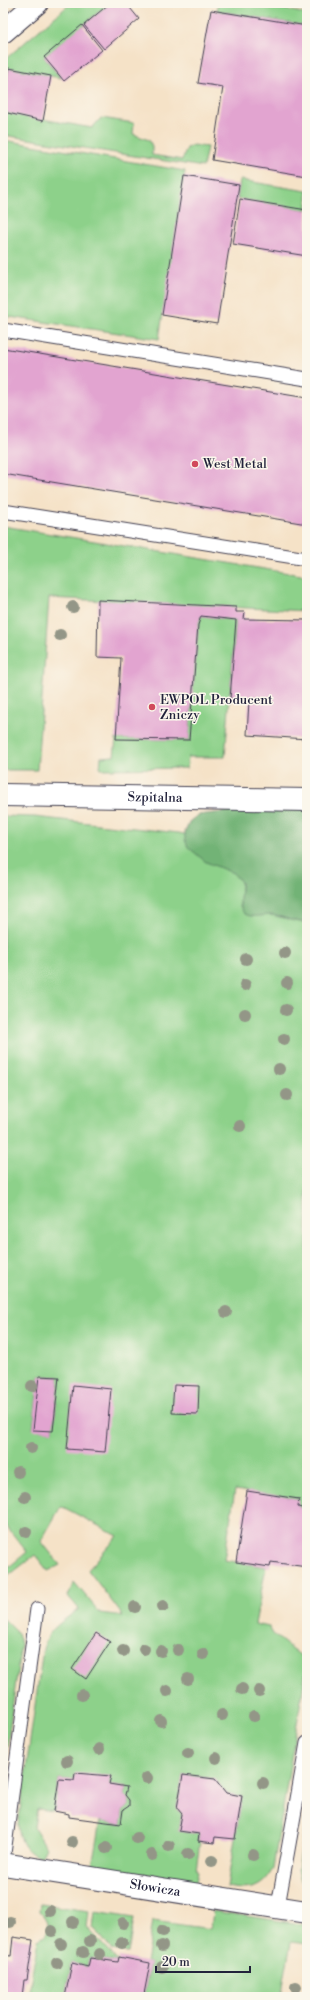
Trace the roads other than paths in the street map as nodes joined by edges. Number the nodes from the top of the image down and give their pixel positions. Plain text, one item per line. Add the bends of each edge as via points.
1 (37, 3) edge
2 (3, 32) edge
3 (3, 330) edge
4 (307, 379) edge
5 (3, 511) edge
6 (307, 558) edge
7 (3, 795) edge
8 (307, 800) edge
9 (37, 1609) dead end
10 (307, 1743) edge
11 (3, 1863) edge
12 (278, 1906) junction
13 (307, 1912) edge

1 - 2 street
3 - 4 lane
5 - 6 lane
7 - 8 street, Szpitalna
9 - 11 lane
10 - 12 lane
11 - 12 street, Słowicza
12 - 13 street, Słowicza

